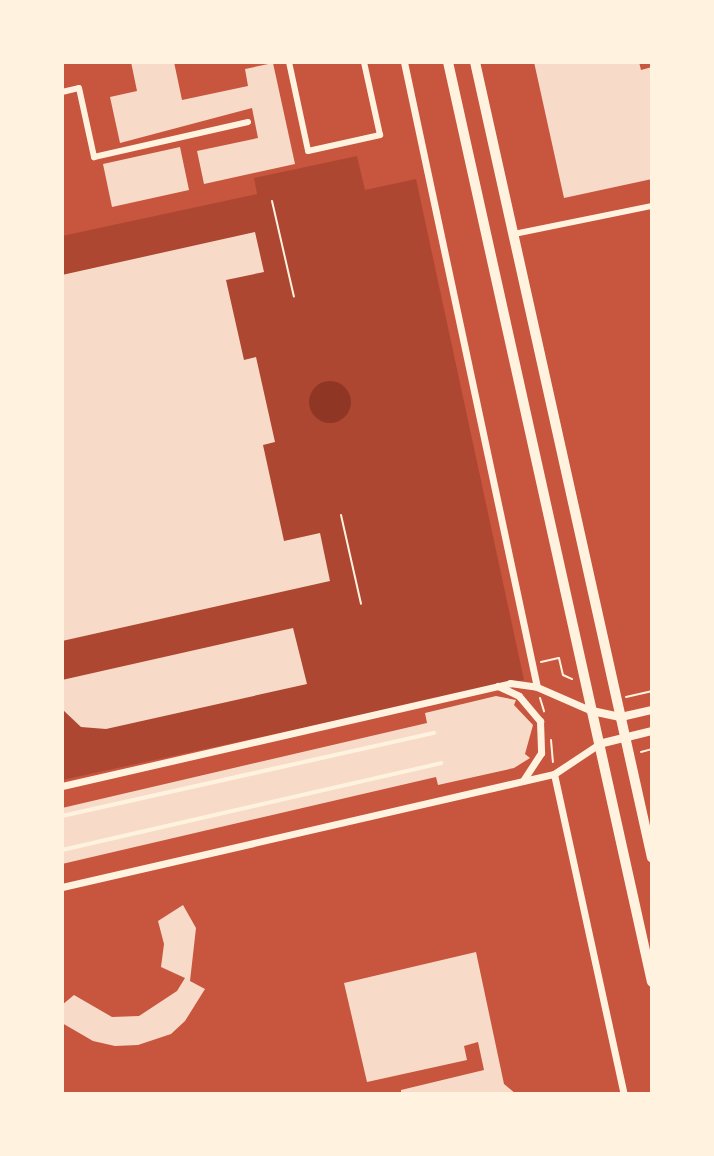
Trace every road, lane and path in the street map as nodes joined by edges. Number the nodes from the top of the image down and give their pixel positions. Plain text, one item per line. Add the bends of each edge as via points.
1 (289, 62) edge
2 (364, 62) edge
3 (404, 62) edge
4 (448, 62) edge
5 (475, 62) edge
6 (62, 92) edge
7 (248, 122) dead end
8 (272, 201) dead end
9 (652, 206) edge
10 (514, 234) junction
11 (294, 297) dead end
12 (341, 515) dead end
13 (361, 604) dead end
14 (497, 686) junction
15 (537, 687) junction
16 (652, 710) edge
17 (592, 711) junction
18 (621, 717) junction
19 (652, 731) edge
20 (434, 733) dead end
21 (626, 738) junction
22 (599, 744) junction
23 (441, 763) dead end
24 (554, 774) junction
25 (523, 781) junction
26 (62, 786) edge
27 (62, 816) edge
28 (62, 850) edge
29 (652, 858) edge
30 (62, 887) edge
31 (652, 982) edge
32 (624, 1094) edge

1 - 2 street via 308,151 380,135
3 - 15 street
4 - 17 highway
5 - 10 highway
6 - 7 street via 79,88 94,157
8 - 11 path
9 - 10 street
10 - 18 highway
12 - 13 path
14 - 15 street
14 - 25 street via 519,696 540,721 541,753
14 - 26 street
15 - 17 street
16 - 18 main road
17 - 18 main road
17 - 22 highway
18 - 21 highway
19 - 21 main road
20 - 27 street
21 - 22 main road
21 - 29 highway
22 - 24 street
22 - 31 highway
23 - 28 street
24 - 25 street
24 - 32 street
25 - 30 street

